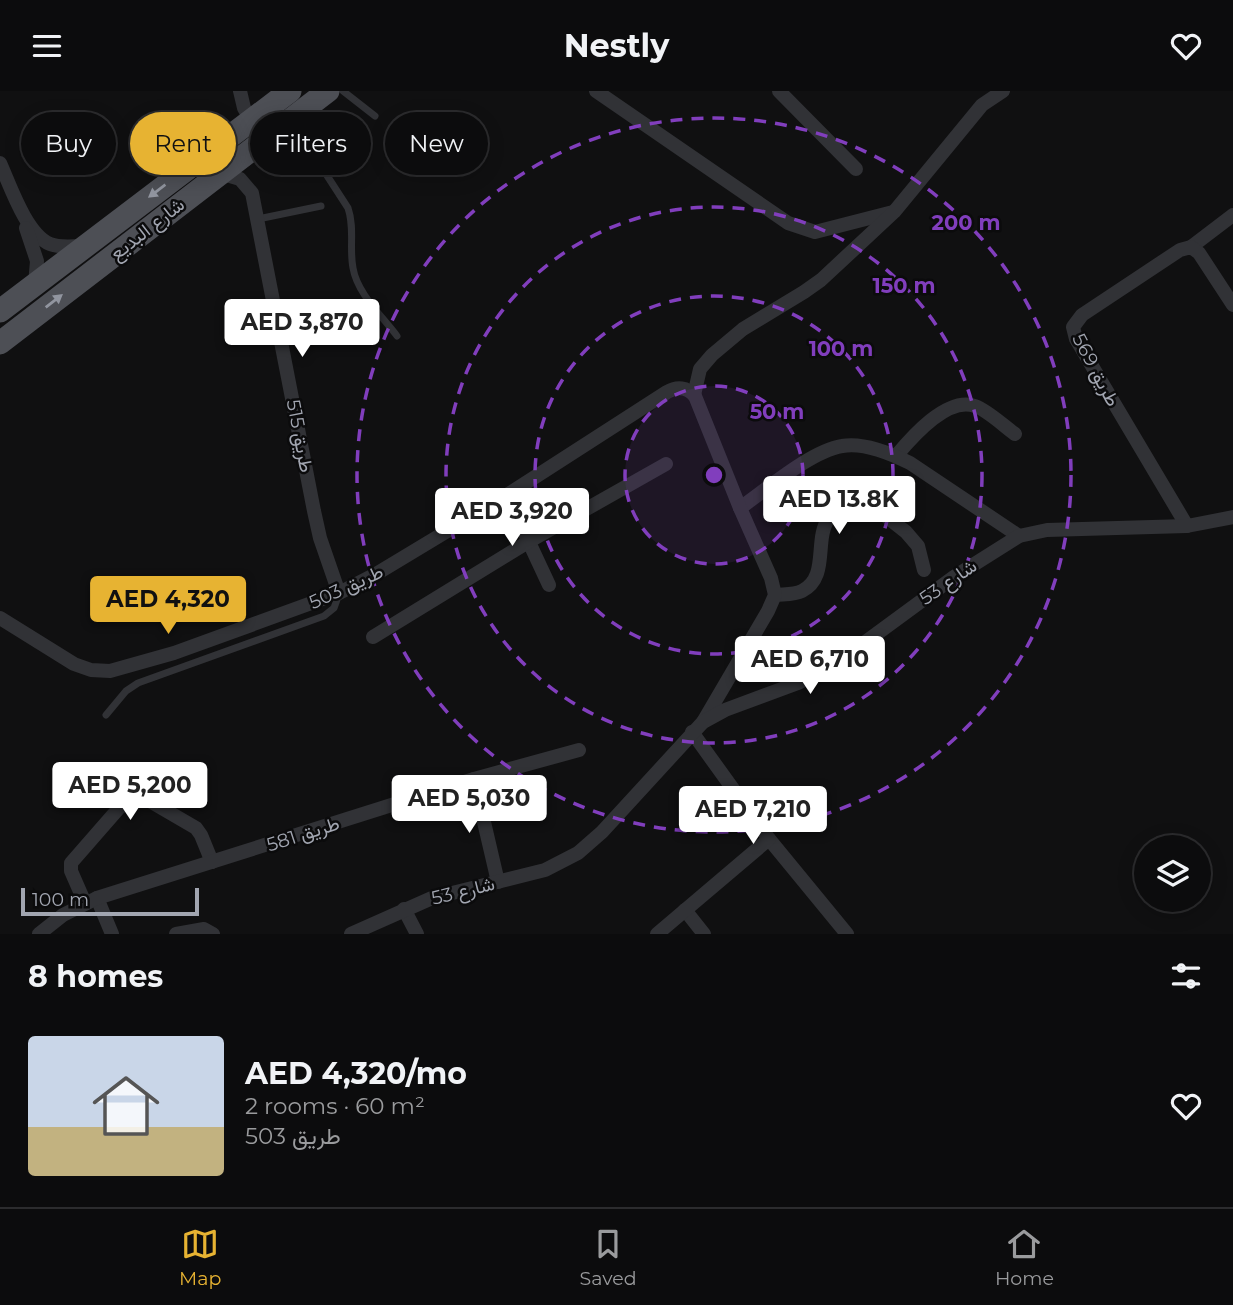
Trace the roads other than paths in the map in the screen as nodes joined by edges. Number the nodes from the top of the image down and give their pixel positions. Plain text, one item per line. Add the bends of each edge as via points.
1 (240, 91) edge
2 (290, 91) edge
3 (328, 91) edge
4 (343, 91) edge
5 (596, 91) edge
6 (779, 91) edge
7 (1003, 91) edge
8 (262, 112) edge
9 (300, 112) edge
10 (375, 116) dead end
11 (250, 118) edge
12 (250, 121) edge
13 (250, 150) edge
14 (236, 161) edge
15 (0, 163) edge
16 (856, 169) dead end
17 (217, 175) edge
18 (234, 175) edge
19 (327, 175) edge
20 (321, 206) dead end
21 (21, 210) junction
22 (894, 212) junction
23 (1233, 215) edge
24 (258, 219) junction
25 (85, 246) junction
26 (1191, 247) junction
27 (35, 284) junction
28 (1233, 305) edge
29 (0, 311) edge
30 (397, 336) dead end
31 (0, 343) edge
32 (694, 395) junction
33 (1015, 434) dead end
34 (896, 456) junction
35 (666, 464) dead end
36 (507, 495) junction
37 (740, 508) junction
38 (1233, 517) edge
39 (1187, 526) junction
40 (1019, 536) junction
41 (528, 542) junction
42 (924, 570) dead end
43 (549, 585) dead end
44 (339, 593) junction
45 (775, 595) junction
46 (0, 618) edge
47 (373, 637) dead end
48 (106, 715) dead end
49 (704, 722) junction
50 (692, 732) junction
51 (579, 750) dead end
52 (474, 779) junction
53 (769, 839) junction
54 (212, 863) junction
55 (498, 882) junction
56 (91, 901) junction
57 (404, 909) junction
58 (685, 910) junction
59 (39, 934) edge
60 (112, 934) edge
61 (176, 934) edge
62 (213, 934) edge
63 (351, 934) edge
64 (417, 934) edge
65 (657, 934) edge
66 (704, 934) edge
67 (847, 934) edge

1 - 11 street
2 - 8 main road, شارع البديع
3 - 9 main road, شارع البديع
4 - 10 lane
5 - 22 street via 788,223 815,232
6 - 16 street
7 - 22 street via 982,105
12 -> 25 main road, شارع البديع
13 - 14 main road, شارع البديع
15 - 21 street
31 -> 17 main road, شارع البديع
18 - 24 street, طريق 515 via 249,187
19 - 30 lane via 348,208 355,277
20 - 24 lane
21 - 25 street via 44,240 57,246
21 - 27 street via 36,254
22 - 32 street via 821,280 743,328 712,355 700,369
23 - 26 street
24 - 44 street, طريق 515 via 314,511
25 - 27 main road, شارع البديع
26 - 28 street
26 - 39 street, طريق 569 via 1082,315 1073,327
27 - 29 main road, شارع البديع
32 - 36 street, طريق 503 via 679,387 667,392
32 - 37 street
33 - 34 street via 975,406 959,405 912,436
34 - 37 street via 857,446 829,450
34 - 40 street
35 - 41 street
36 - 41 street
36 - 44 street, طريق 503
37 - 45 street
38 - 39 street, شارع 53
39 - 40 street, شارع 53 via 1047,530
40 - 49 street, شارع 53 via 954,577 841,660
41 - 43 street
41 - 47 street
42 - 45 street via 918,546 906,532 868,502 856,503 823,526 814,582 794,594
44 - 46 street, طريق 503 via 174,653 110,671 74,664
44 - 48 lane via 334,608 324,616 138,683
45 - 49 street
49 - 50 street, شارع 53
50 - 53 street
50 - 55 street, شارع 53 via 578,853 545,870
51 - 52 street, طريق 581
52 - 54 street, طريق 581
52 - 55 street
53 - 58 street
53 - 67 street
54 - 56 street, طريق 581
54 - 56 street via 196,828 148,800 128,801 71,863 71,871
55 - 57 street, شارع 53
56 - 59 street, طريق 581
56 - 60 street
57 - 63 street
57 - 64 street, شارع 53
58 - 65 street
58 - 66 street
61 - 62 street via 204,929

